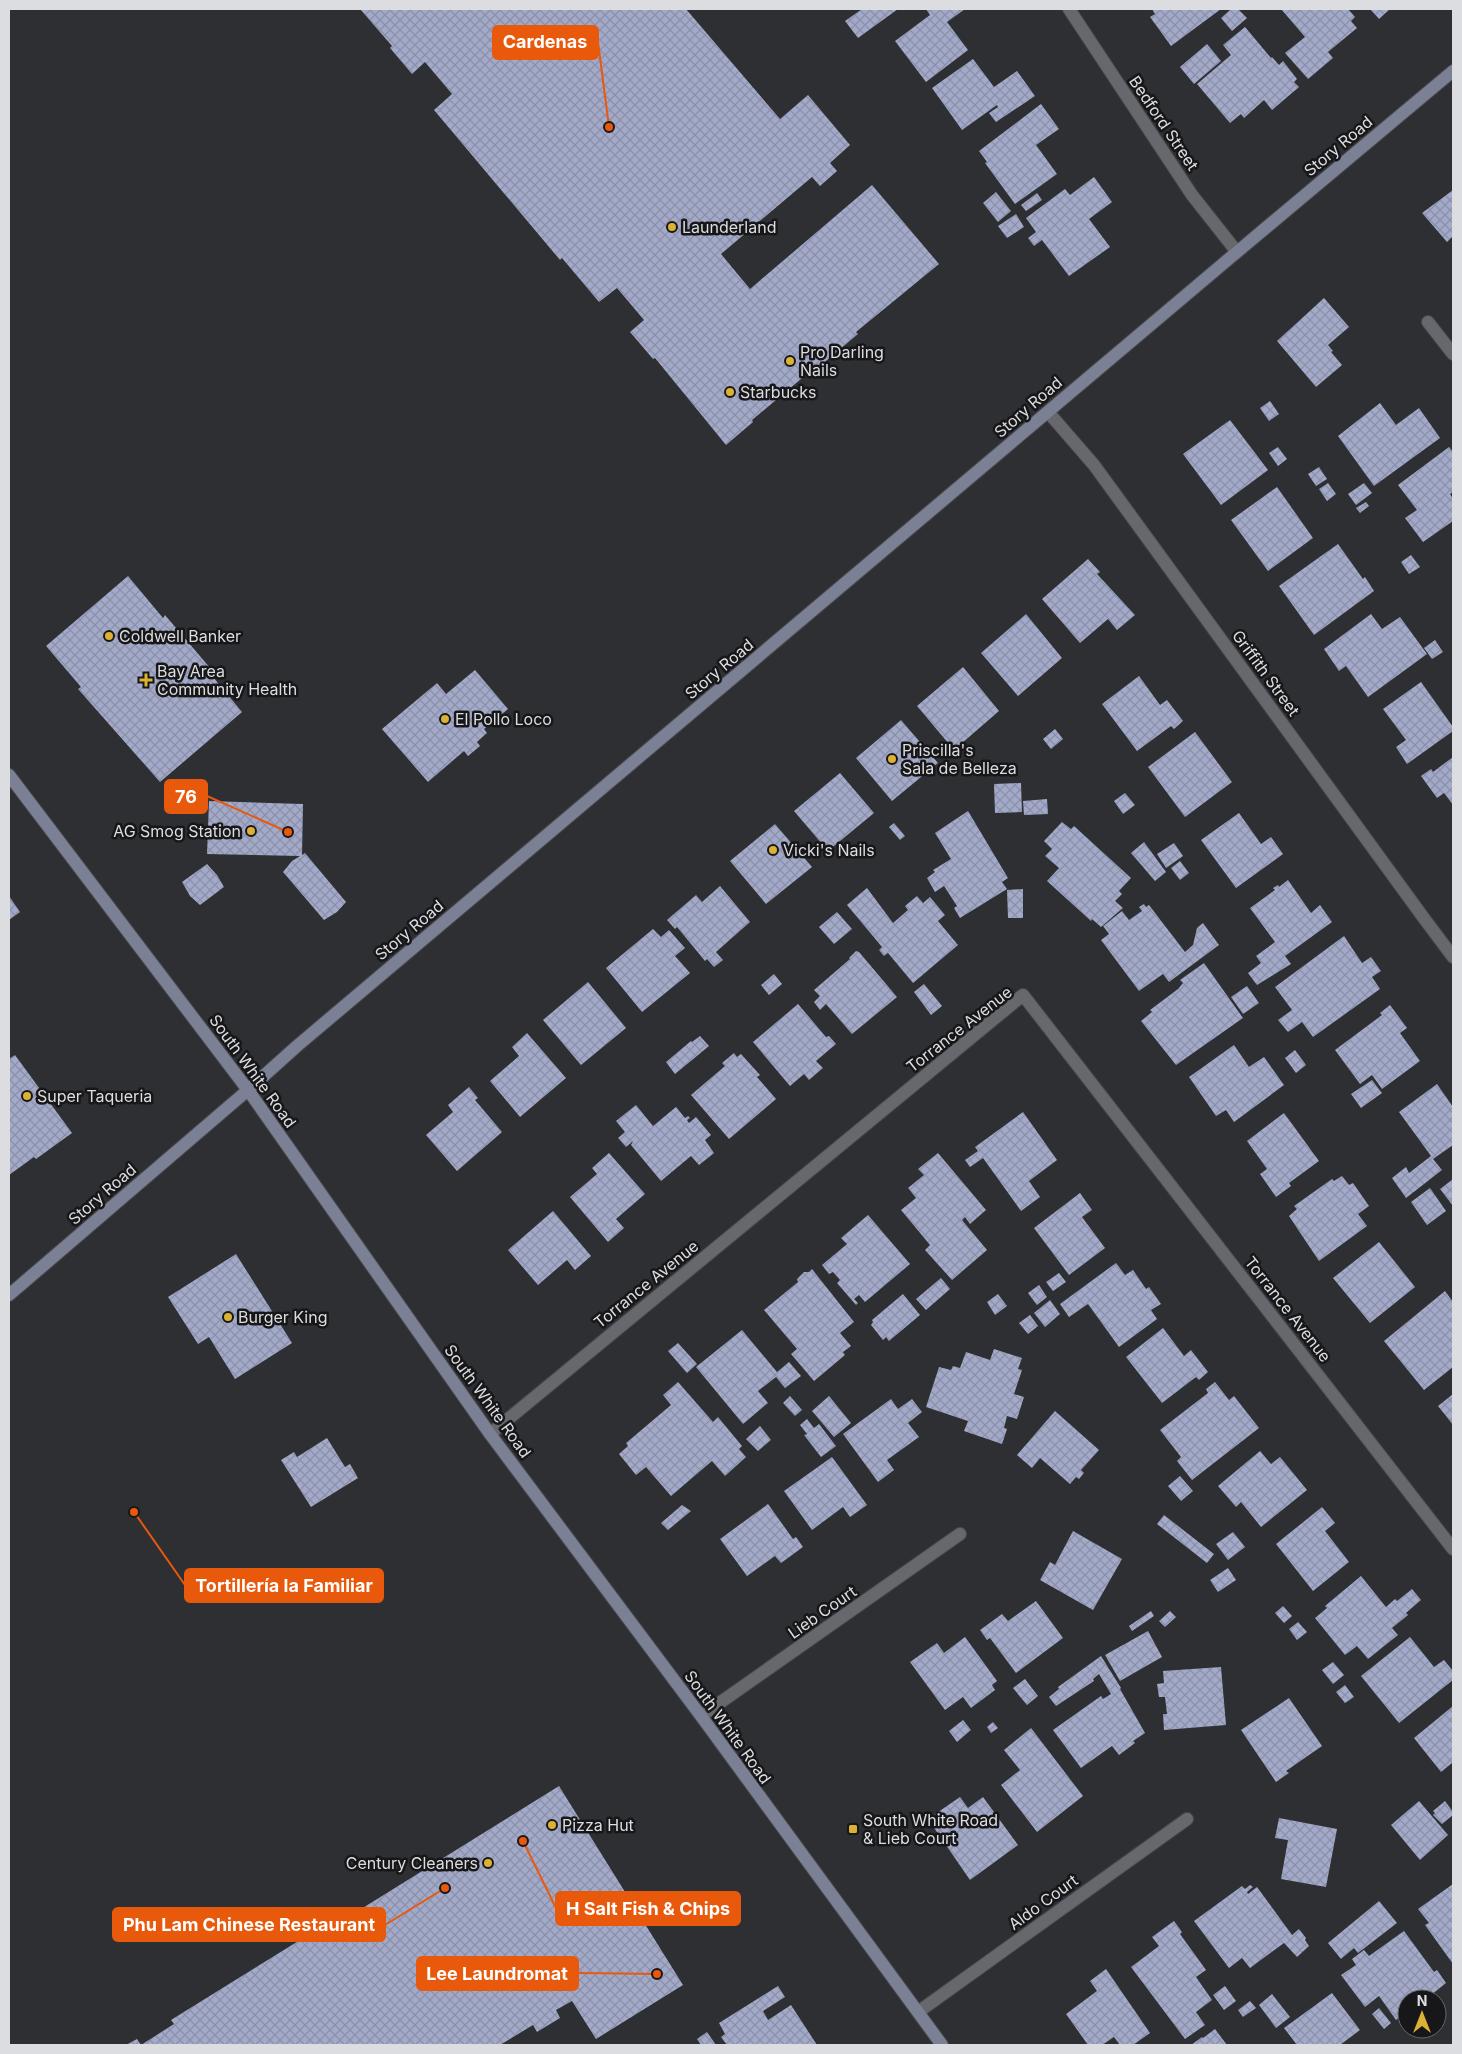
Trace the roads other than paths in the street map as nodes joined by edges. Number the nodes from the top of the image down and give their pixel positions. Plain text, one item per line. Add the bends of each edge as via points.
1 (1068, 9) edge
2 (1453, 71) edge
3 (1236, 252) junction
4 (1428, 322) dead end
5 (1453, 354) edge
6 (1048, 412) junction
7 (9, 775) edge
8 (1453, 957) edge
9 (248, 1090) junction
10 (9, 1295) edge
11 (490, 1434) junction
12 (960, 1534) dead end
13 (1453, 1549) edge
14 (701, 1716) junction
15 (1187, 1819) dead end
16 (918, 2012) junction
17 (942, 2045) edge

1 - 3 street, Bedford Street via 1192,195
2 - 3 main road, Story Road
3 - 6 main road, Story Road
4 - 5 street
6 - 8 street, Griffith Street via 1094,464
6 - 9 main road, Story Road
7 - 9 main road, South White Road
9 - 10 main road, Story Road
9 - 11 main road, South White Road
11 - 13 street, Torrance Avenue via 1023,995
11 - 14 main road, South White Road
12 - 14 street, Lieb Court
14 - 16 main road, South White Road
15 - 16 street, Aldo Court
16 - 17 main road, South White Road

